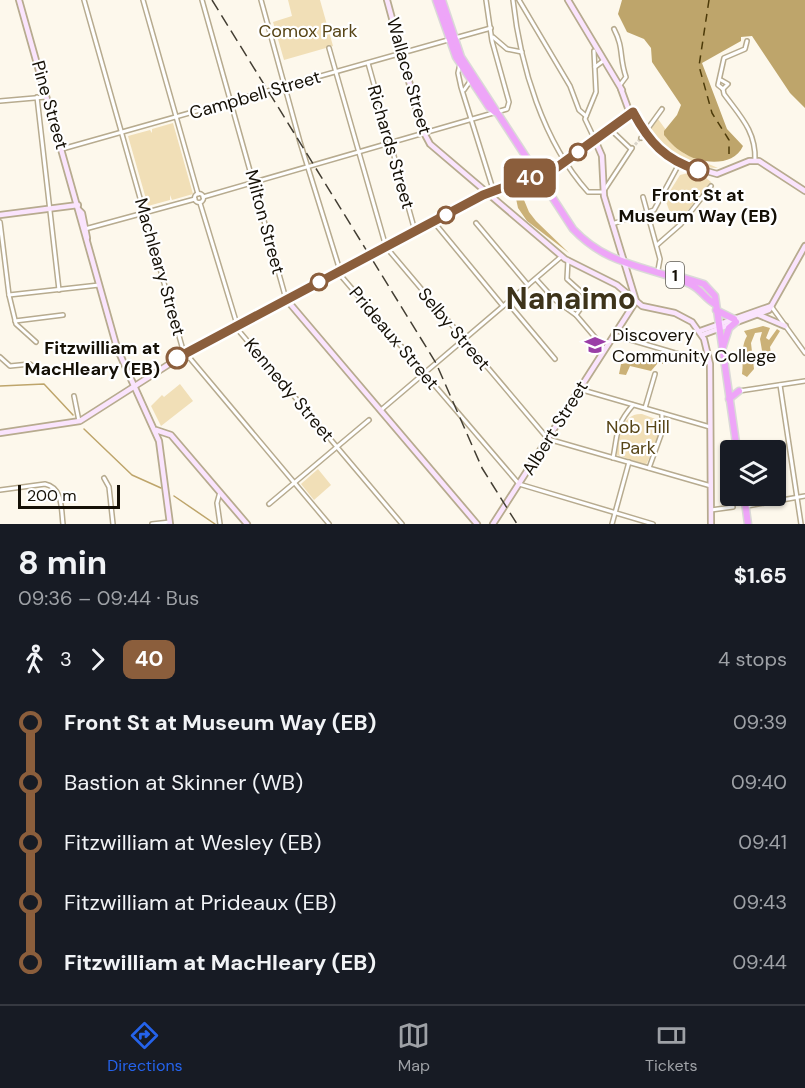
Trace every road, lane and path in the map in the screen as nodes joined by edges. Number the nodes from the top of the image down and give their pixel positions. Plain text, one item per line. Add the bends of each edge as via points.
1 (19, 0) edge
2 (84, 0) edge
3 (143, 0) edge
4 (202, 0) edge
5 (261, 0) edge
6 (387, 0) edge
7 (436, 0) edge
8 (442, 0) edge
9 (486, 0) edge
10 (513, 0) edge
11 (568, 0) edge
12 (519, 1) edge
13 (514, 6) junction
14 (490, 28) junction
15 (614, 29) dead end
16 (492, 36) junction
17 (451, 39) junction
18 (747, 41) dead end
19 (328, 48) dead end
20 (594, 51) dead end
21 (522, 52) junction
22 (401, 53) junction
23 (603, 61) junction
24 (368, 63) junction
25 (460, 64) junction
26 (595, 68) junction
27 (334, 72) junction
28 (471, 80) junction
29 (721, 81) junction
30 (286, 86) junction
31 (620, 88) junction
32 (723, 89) junction
33 (464, 90) junction
34 (47, 96) junction
35 (37, 98) junction
36 (0, 101) edge
37 (231, 102) junction
38 (662, 109) dead end
39 (633, 112) junction
40 (496, 113) junction
41 (586, 116) junction
42 (177, 117) junction
43 (472, 118) junction
44 (610, 129) junction
45 (644, 131) junction
46 (122, 132) junction
47 (424, 133) junction
48 (641, 138) tunnel mouth
49 (595, 140) junction
50 (390, 143) junction
51 (62, 149) junction
52 (358, 152) junction
53 (755, 160) junction
54 (566, 161) junction
55 (679, 164) junction
56 (307, 167) junction
57 (254, 182) junction
58 (711, 186) dead end
59 (805, 191) edge
60 (603, 192) junction
61 (488, 193) junction
62 (198, 194) junction
63 (203, 197) junction
64 (643, 197) dead end
65 (195, 199) junction
66 (200, 203) junction
67 (78, 208) junction
68 (50, 209) junction
69 (144, 212) junction
70 (648, 214) junction
71 (0, 215) edge
72 (433, 221) junction
73 (0, 222) edge
74 (476, 223) dead end
75 (611, 224) junction
76 (85, 229) junction
77 (415, 231) junction
78 (657, 244) junction
79 (805, 246) edge
80 (386, 247) junction
81 (562, 256) junction
82 (568, 260) junction
83 (623, 262) junction
84 (658, 270) junction
85 (339, 272) junction
86 (536, 279) junction
87 (99, 285) junction
88 (528, 285) junction
89 (631, 285) junction
90 (59, 290) junction
91 (623, 290) junction
92 (9, 295) junction
93 (286, 299) junction
94 (636, 301) junction
95 (508, 302) junction
96 (503, 306) junction
97 (771, 306) junction
98 (716, 307) junction
99 (63, 315) dead end
100 (576, 315) junction
101 (757, 315) junction
102 (15, 321) junction
103 (735, 321) junction
104 (236, 326) junction
105 (785, 326) junction
106 (719, 328) junction
107 (701, 333) junction
108 (614, 335) junction
109 (464, 340) junction
110 (36, 342) dead end
111 (605, 349) junction
112 (722, 351) junction
113 (805, 353) edge
114 (185, 354) junction
115 (0, 357) edge
116 (555, 359) dead end
117 (710, 364) junction
118 (39, 370) dead end
119 (424, 373) junction
120 (655, 374) dead end
121 (805, 381) edge
122 (780, 385) junction
123 (133, 387) junction
124 (728, 388) junction
125 (579, 389) junction
126 (739, 391) junction
127 (74, 396) dead end
128 (729, 399) junction
129 (633, 405) junction
130 (645, 408) junction
131 (381, 410) junction
132 (662, 413) junction
133 (369, 420) dead end
134 (79, 422) junction
135 (711, 428) junction
136 (156, 430) junction
137 (0, 433) edge
138 (548, 439) junction
139 (735, 440) edge
140 (337, 447) junction
141 (613, 458) junction
142 (629, 462) junction
143 (649, 468) junction
144 (104, 478) dead end
145 (294, 484) junction
146 (519, 484) junction
147 (711, 486) junction
148 (0, 490) edge
149 (220, 492) junction
150 (805, 496) edge
151 (797, 497) junction
152 (786, 499) edge
153 (269, 504) dead end
154 (746, 506) edge
155 (733, 507) dead end
156 (711, 510) junction
157 (615, 513) junction
158 (170, 523) edge
159 (63, 524) edge
160 (113, 524) edge
161 (153, 524) edge
162 (220, 524) edge
163 (247, 524) edge
164 (328, 524) edge
165 (402, 524) edge
166 (477, 524) edge
167 (493, 524) edge
168 (612, 524) edge
169 (653, 524) edge
170 (711, 524) edge
171 (748, 524) edge
172 (801, 524) edge

1 - 34 street, Pine Street
2 - 46 street, Machleary Street
3 - 42 street
4 - 37 street, Milton Street
5 - 30 street, Prideaux Street
6 - 22 street, Wallace Street
7 - 17 highway, 1
8 - 17 highway, 1
9 - 14 street
10 - 13 street
11 - 23 street
12 - 13 street
12 - 41 street via 570,86 579,110
13 - 21 street
14 - 16 street
14 - 17 street, Campbell Street
15 - 31 street via 622,45 620,63 626,77
16 - 21 street via 507,49
16 - 40 street via 509,102 507,109
17 - 22 street, Campbell Street
17 - 25 highway, 1
17 - 40 highway, 1
18 - 29 street via 745,49 724,58
19 - 27 street, Selby Street
20 - 26 street
21 - 54 street via 550,132
22 - 24 street, Campbell Street
22 - 47 street, Wallace Street
23 - 26 street
23 - 31 street
24 - 27 street, Campbell Street
24 - 50 street, Richards Street
25 - 28 highway, 1
25 - 33 street via 458,73
26 - 41 street via 596,92
27 - 30 street, Campbell Street
27 - 52 street, Selby Street
28 - 33 street
28 - 40 highway, 1
29 - 32 street via 718,86
29 - 32 street via 728,84
30 - 37 street, Campbell Street
30 - 56 street, Prideaux Street
31 - 39 street
32 - 53 street via 752,134
33 - 43 street
34 - 35 street
34 - 51 street, Pine Street
35 - 36 street
35 - 68 street
37 - 42 street, Campbell Street
37 - 57 street, Milton Street
38 - 45 street
39 - 44 street
39 - 45 street
40 - 43 street
40 - 83 highway, 1 via 573,229 592,248
41 - 49 street
42 - 46 street, Campbell Street
42 - 62 street
43 - 47 street
43 - 61 street via 492,186
44 - 49 street
44 - 60 street via 631,148
45 - 48 street
45 - 55 street
46 - 51 street, Campbell Street
46 - 69 street, Machleary Street
47 - 50 street
47 - 61 street, Wallace Street via 432,146
49 - 54 street
49 - 60 street via 602,156
50 - 52 street
50 - 77 street, Richards Street
51 - 67 street, Pine Street
52 - 56 street
52 - 80 street, Selby Street
53 - 55 street via 717,174
53 - 59 street
54 - 60 street via 588,192
54 - 61 street, bridge
55 - 70 street
56 - 57 street
56 - 85 street, Prideaux Street
57 - 63 street
57 - 93 street, Milton Street
58 - 78 street via 681,224
60 - 75 street
61 - 72 street
61 - 81 street, Wallace Street
62 - 63 street
62 - 65 street
63 - 66 street
64 - 70 street
65 - 66 street
65 - 69 street
66 - 104 street, Kennedy Street
67 - 68 street
67 - 76 street, Pine Street
68 - 71 street
68 - 90 street
69 - 76 street
69 - 114 street, Machleary Street
70 - 75 street
70 - 78 street
72 - 77 street
72 - 96 street
73 - 92 street
74 - 88 street
75 - 83 street
76 - 87 street, Pine Street
77 - 80 street
78 - 84 street
79 - 97 street
80 - 85 street
80 - 109 street, Selby Street
81 - 82 street, Wallace Street
81 - 86 street
82 - 91 street, Wallace Street
82 - 100 street via 567,279 588,298
83 - 84 highway, 1
83 - 89 street
83 - 98 highway, 1 via 687,283
84 - 98 highway, 1 via 704,284 712,291
85 - 93 street
85 - 119 street, Prideaux Street
86 - 88 street
86 - 100 street
87 - 90 street
87 - 123 street, Pine Street
88 - 95 street
89 - 91 street
89 - 94 street
90 - 92 street
91 - 94 street, Wallace Street
92 - 102 street
93 - 104 street
93 - 131 street, Milton Street
94 - 107 street, Wallace Street via 650,309 678,314
94 - 108 street, Albert Street
95 - 96 street
95 - 116 street
96 - 109 street
97 - 101 street
97 - 103 street
97 - 105 street
98 - 103 highway
98 - 106 highway, 1
99 - 102 street
100 - 111 street
101 - 103 street
101 - 105 street
102 - 110 street
103 - 106 street
103 - 112 highway
104 - 114 street
104 - 140 street, Kennedy Street
105 - 113 street
106 - 107 street
106 - 112 highway, 1
107 - 117 street
108 - 111 street, Albert Street
108 - 117 street
109 - 119 street
109 - 138 street, Selby Street
111 - 125 street, Albert Street
112 - 124 highway, 1
114 - 123 street
114 - 145 street, Machleary Street
115 - 118 street via 10,366 30,364
117 - 135 street
119 - 131 street
119 - 146 street, Prideaux Street
120 - 130 street
121 - 122 street
122 - 126 street
122 - 151 street
123 - 134 street
123 - 136 street, Pine Street
124 - 126 highway
124 - 128 highway, 1
125 - 129 street
125 - 138 street, Albert Street
126 - 128 highway
127 - 134 street
128 - 139 highway, 1
129 - 130 street
129 - 141 street via 614,439
130 - 132 street
131 - 166 street, Milton Street
132 - 135 street
132 - 143 street via 662,432
133 - 140 street
134 - 137 street
135 - 147 street
136 - 149 street, Pine Street via 171,435
136 - 158 street
138 - 141 street
138 - 146 street, Albert Street
140 - 145 street
140 - 165 street, Kennedy Street
141 - 142 street
142 - 143 street
142 - 157 street
143 - 147 street
144 - 160 street via 109,487
145 - 153 street
145 - 164 street, Machleary Street
146 - 157 street
146 - 167 street, Albert Street
147 - 156 street
148 - 159 street via 45,484 57,489
149 - 162 street
149 - 163 street, Pine Street
150 - 151 street
151 - 152 street
151 - 172 street
154 - 171 highway
155 - 156 street
156 - 170 street
157 - 168 street
157 - 169 street
158 - 161 street

